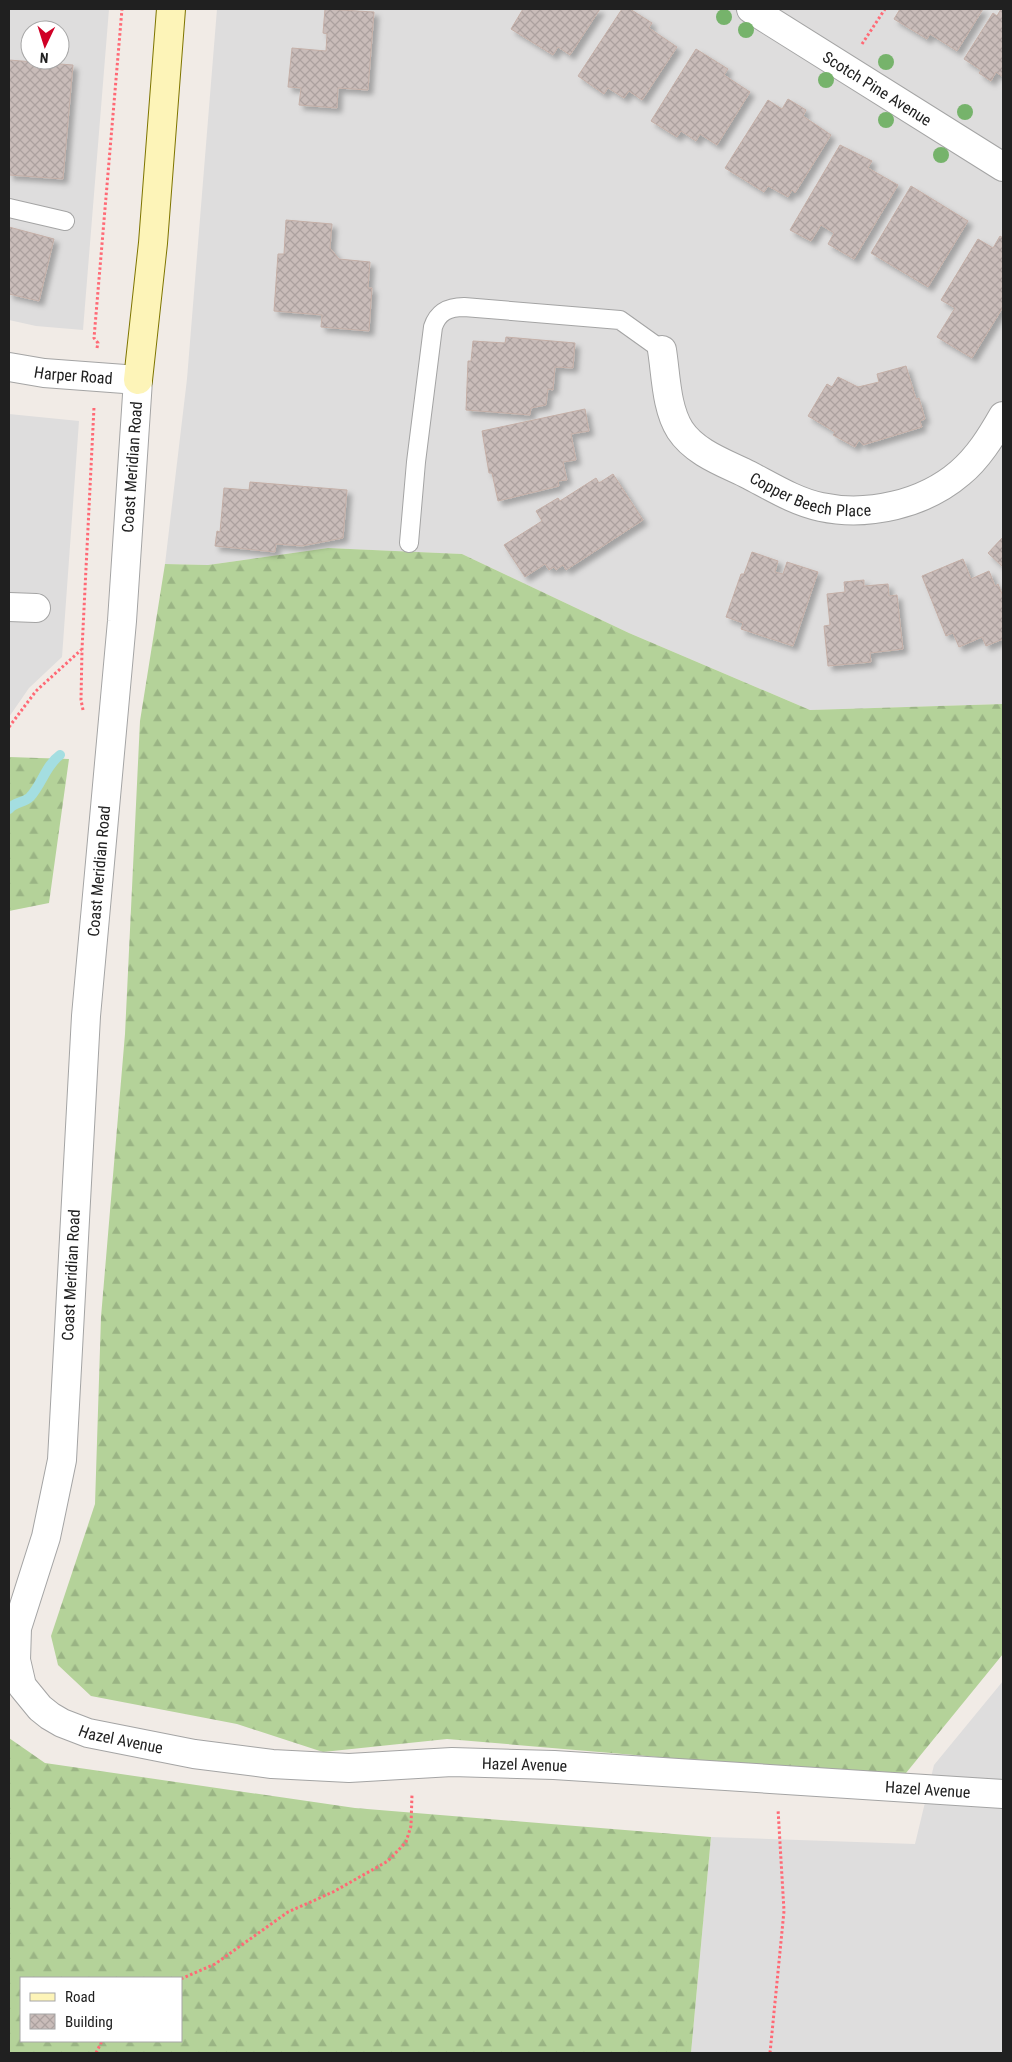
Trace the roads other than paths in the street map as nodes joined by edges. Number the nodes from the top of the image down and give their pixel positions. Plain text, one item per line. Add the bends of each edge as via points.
1 (171, 9) edge
2 (751, 9) edge
3 (1003, 167) edge
4 (9, 208) edge
5 (65, 221) dead end
6 (662, 350) joint
7 (9, 367) edge
8 (138, 380) junction
9 (1003, 416) edge
10 (409, 542) dead end
11 (9, 607) edge
12 (36, 608) dead end
13 (50, 1716) joint
14 (1003, 1794) edge

1 - 8 main road, Coast Meridian Road via 153,243
2 - 3 street, Scotch Pine Avenue
4 - 5 lane
6 - 9 street, Copper Beech Place via 672,410 686,438 705,454 787,495 820,507 839,510 876,508 930,493 960,474 973,461
6 - 10 lane via 620,320 464,306 446,309 434,327
7 - 8 street, Harper Road
8 - 13 street, Coast Meridian Road via 121,631 86,1016 62,1460 51,1520 20,1619 15,1648 22,1686
11 - 12 street
13 - 14 street, Hazel Avenue via 103,1737 194,1754 306,1767 491,1762

